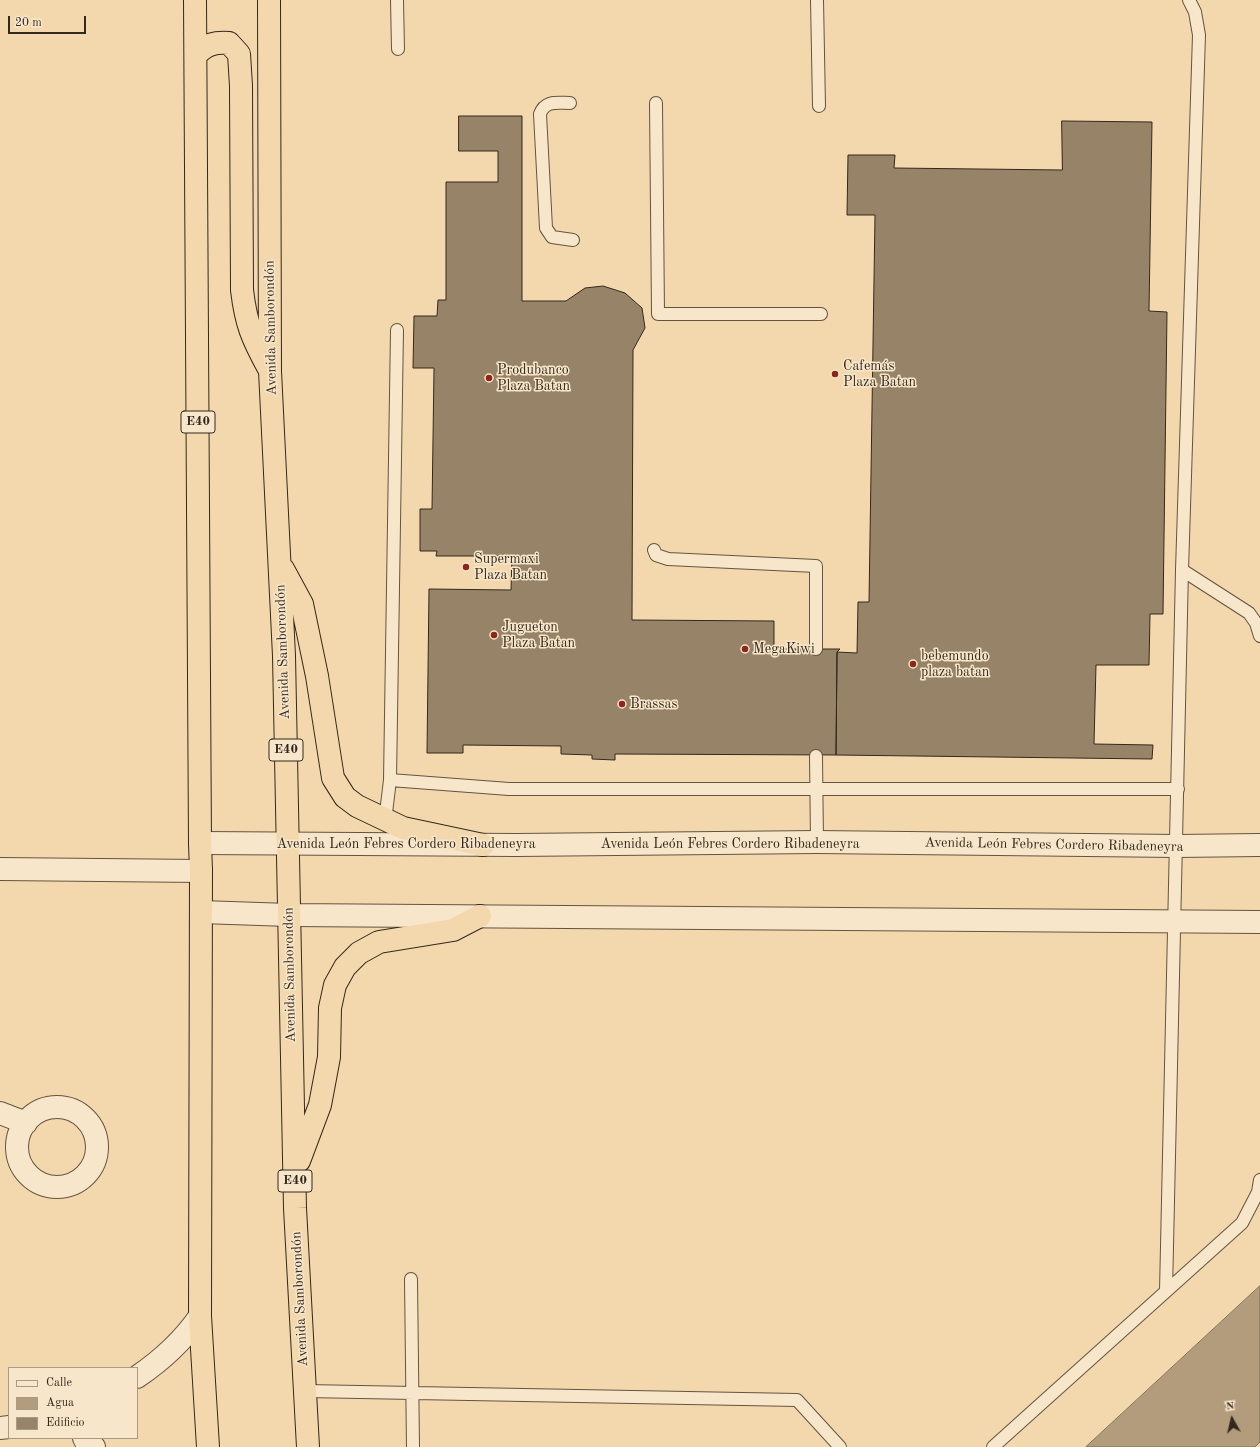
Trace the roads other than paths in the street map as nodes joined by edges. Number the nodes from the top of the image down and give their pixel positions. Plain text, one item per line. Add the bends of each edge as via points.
1 (195, 0) edge
2 (269, 0) edge
3 (397, 0) edge
4 (817, 0) edge
5 (1189, 0) edge
6 (398, 49) dead end
7 (196, 55) junction
8 (570, 103) dead end
9 (656, 103) dead end
10 (819, 106) dead end
11 (573, 240) dead end
12 (821, 314) dead end
13 (397, 330) dead end
14 (270, 371) junction
15 (654, 550) dead end
16 (281, 566) junction
17 (1182, 570) junction
18 (1260, 636) edge
19 (816, 649) dead end
20 (816, 756) dead end
21 (390, 780) junction
22 (817, 789) junction
23 (1178, 789) junction
24 (385, 821) junction
25 (817, 842) junction
26 (200, 843) junction
27 (288, 844) junction
28 (483, 845) junction
29 (1260, 845) edge
30 (1177, 846) junction
31 (0, 869) edge
32 (201, 871) junction
33 (201, 912) junction
34 (289, 915) junction
35 (480, 916) junction
36 (1175, 921) junction
37 (1260, 922) edge
38 (0, 1113) edge
39 (26, 1123) dead end
40 (294, 1174) junction
41 (1260, 1180) edge
42 (411, 1279) dead end
43 (1166, 1291) junction
44 (200, 1316) junction
45 (138, 1376) edge
46 (305, 1391) junction
47 (413, 1392) junction
48 (84, 1439) edge
49 (94, 1447) edge
50 (208, 1447) edge
51 (308, 1447) edge
52 (413, 1447) edge
53 (840, 1447) edge
54 (993, 1447) edge

1 - 7 highway, E40
2 - 14 highway, Avenida Samborondón / E40
3 - 6 lane
4 - 10 lane
5 - 17 lane via 1195,12 1199,35
7 - 14 highway via 208,45 218,42 229,43 239,54 242,290 245,315 252,337
7 - 26 highway, E40
8 - 11 lane via 549,103 540,114 546,228 552,237
9 - 12 lane via 658,314
13 - 21 lane
14 - 16 highway, Avenida Samborondón / E40
15 - 19 lane via 656,555 668,559 816,566
16 - 24 highway via 302,604 317,676 333,778 345,797
16 - 27 highway, Avenida Samborondón / E40
17 - 18 lane via 1248,613 1256,623
17 - 23 lane
20 - 22 lane
21 - 22 lane via 509,790
21 - 24 lane
22 - 23 lane
22 - 25 lane
23 - 30 lane
24 - 28 highway via 417,831
25 - 28 street, Avenida León Febres Cordero Ribadeneyra
25 - 30 street, Avenida León Febres Cordero Ribadeneyra
26 - 27 street, Avenida León Febres Cordero Ribadeneyra
26 - 32 highway, E40
27 - 28 street, Avenida León Febres Cordero Ribadeneyra
27 - 34 highway, Avenida Samborondón / E40
29 - 30 street, Avenida León Febres Cordero Ribadeneyra
30 - 36 lane
31 - 32 street
32 - 33 highway, E40
33 - 34 street
33 - 44 highway, E40
34 - 35 street
34 - 40 highway, Avenida Samborondón / E40
35 - 36 street
35 - 40 highway via 453,930 379,942 359,953 345,967 335,985 330,1008 329,1057 320,1105
36 - 37 street
36 - 43 lane
38 - 39 street
40 - 46 highway, Avenida Samborondón / E40
41 - 43 lane via 1258,1192 1242,1222
42 - 47 lane
43 - 54 lane
44 - 45 street via 177,1346
44 - 50 highway, E40
46 - 47 lane
46 - 51 highway, Avenida Samborondón / E40
47 - 52 lane
47 - 53 lane via 797,1400
48 - 49 street

